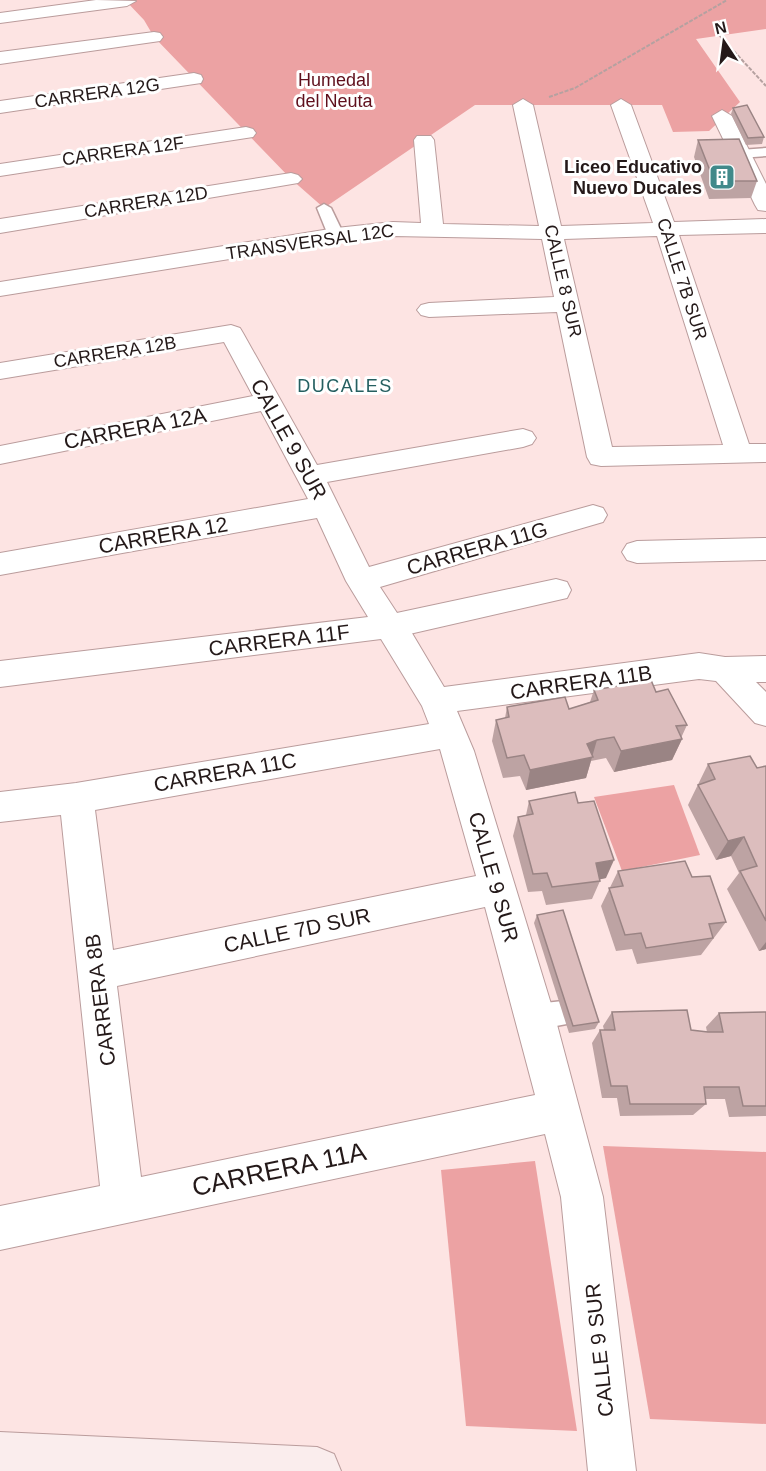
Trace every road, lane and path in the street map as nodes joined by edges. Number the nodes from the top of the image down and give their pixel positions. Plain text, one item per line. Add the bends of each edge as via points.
1 (727, 0) edge
2 (127, 1) edge
3 (0, 18) edge
4 (719, 35) dead end
5 (154, 37) dead end
6 (0, 58) edge
7 (194, 79) dead end
8 (766, 86) edge
9 (523, 105) joint
10 (621, 105) dead end
11 (0, 107) edge
12 (722, 116) dead end
13 (246, 133) dead end
14 (424, 140) dead end
15 (766, 152) edge
16 (740, 154) junction
17 (0, 170) edge
18 (291, 179) dead end
19 (766, 205) edge
20 (324, 208) dead end
21 (0, 226) edge
22 (766, 226) edge
23 (433, 230) junction
24 (666, 230) junction
25 (553, 233) junction
26 (336, 235) junction
27 (0, 289) edge
28 (569, 304) junction
29 (429, 310) dead end
30 (231, 333) joint
31 (0, 371) edge
32 (269, 402) junction
33 (523, 438) dead end
34 (766, 453) edge
35 (739, 454) junction
36 (0, 455) edge
37 (308, 476) junction
38 (326, 506) junction
39 (593, 515) dead end
40 (766, 549) edge
41 (637, 552) dead end
42 (0, 564) edge
43 (361, 581) junction
44 (556, 590) dead end
45 (392, 626) junction
46 (766, 669) edge
47 (725, 670) junction
48 (0, 674) edge
49 (436, 701) junction
50 (766, 713) edge
51 (449, 734) junction
52 (76, 798) junction
53 (0, 807) edge
54 (497, 888) junction
55 (97, 972) junction
56 (558, 1111) junction
57 (123, 1202) junction
58 (0, 1228) edge
59 (0, 1456) edge
60 (316, 1471) edge
61 (612, 1471) edge

1 - 9 path via 575,88
2 - 3 street
4 - 8 path
5 - 6 street
7 - 11 street, CARRERA 12G
9 - 25 street, CALLE 8 SUR
10 - 24 street, CALLE 7B SUR
12 - 16 street
13 - 17 street, CARRERA 12F
14 - 23 street
15 - 16 lane
16 - 19 street
18 - 21 street, CARRERA 12D
20 - 26 lane
22 - 24 street, TRANSVERSAL 12C
23 - 25 street, TRANSVERSAL 12C
23 - 26 street, TRANSVERSAL 12C via 393,229
24 - 25 street, TRANSVERSAL 12C
24 - 35 street, CALLE 7B SUR
25 - 28 street, CALLE 8 SUR
26 - 27 street, TRANSVERSAL 12C
28 - 29 street
28 - 35 street, CALLE 8 SUR via 601,457
30 - 31 street, CARRERA 12B
30 - 32 street, CALLE 9 SUR
32 - 36 street, CARRERA 12A
32 - 37 street, CALLE 9 SUR
33 - 37 street
34 - 35 street
37 - 38 street, CALLE 9 SUR
38 - 42 street, CARRERA 12
38 - 43 street, CALLE 9 SUR
39 - 43 street, CARRERA 11G
40 - 41 street
43 - 45 street, CALLE 9 SUR
44 - 45 street, CARRERA 11F
45 - 48 street, CARRERA 11F
45 - 49 street, CALLE 9 SUR
46 - 47 street, CARRERA 11B
47 - 49 street, CARRERA 11B via 699,666
47 - 50 street
49 - 51 street, CALLE 9 SUR
51 - 52 street, CARRERA 11C
51 - 54 street, CALLE 9 SUR
52 - 53 street, CARRERA 11C
52 - 55 street, CARRERA 8B
54 - 55 street, CALLE 7D SUR
54 - 56 street, CALLE 9 SUR via 549,1015
55 - 57 street, CARRERA 8B
56 - 57 street, CARRERA 11A
56 - 61 street, CALLE 9 SUR via 582,1197
57 - 58 street, CARRERA 11A
59 - 60 main road

